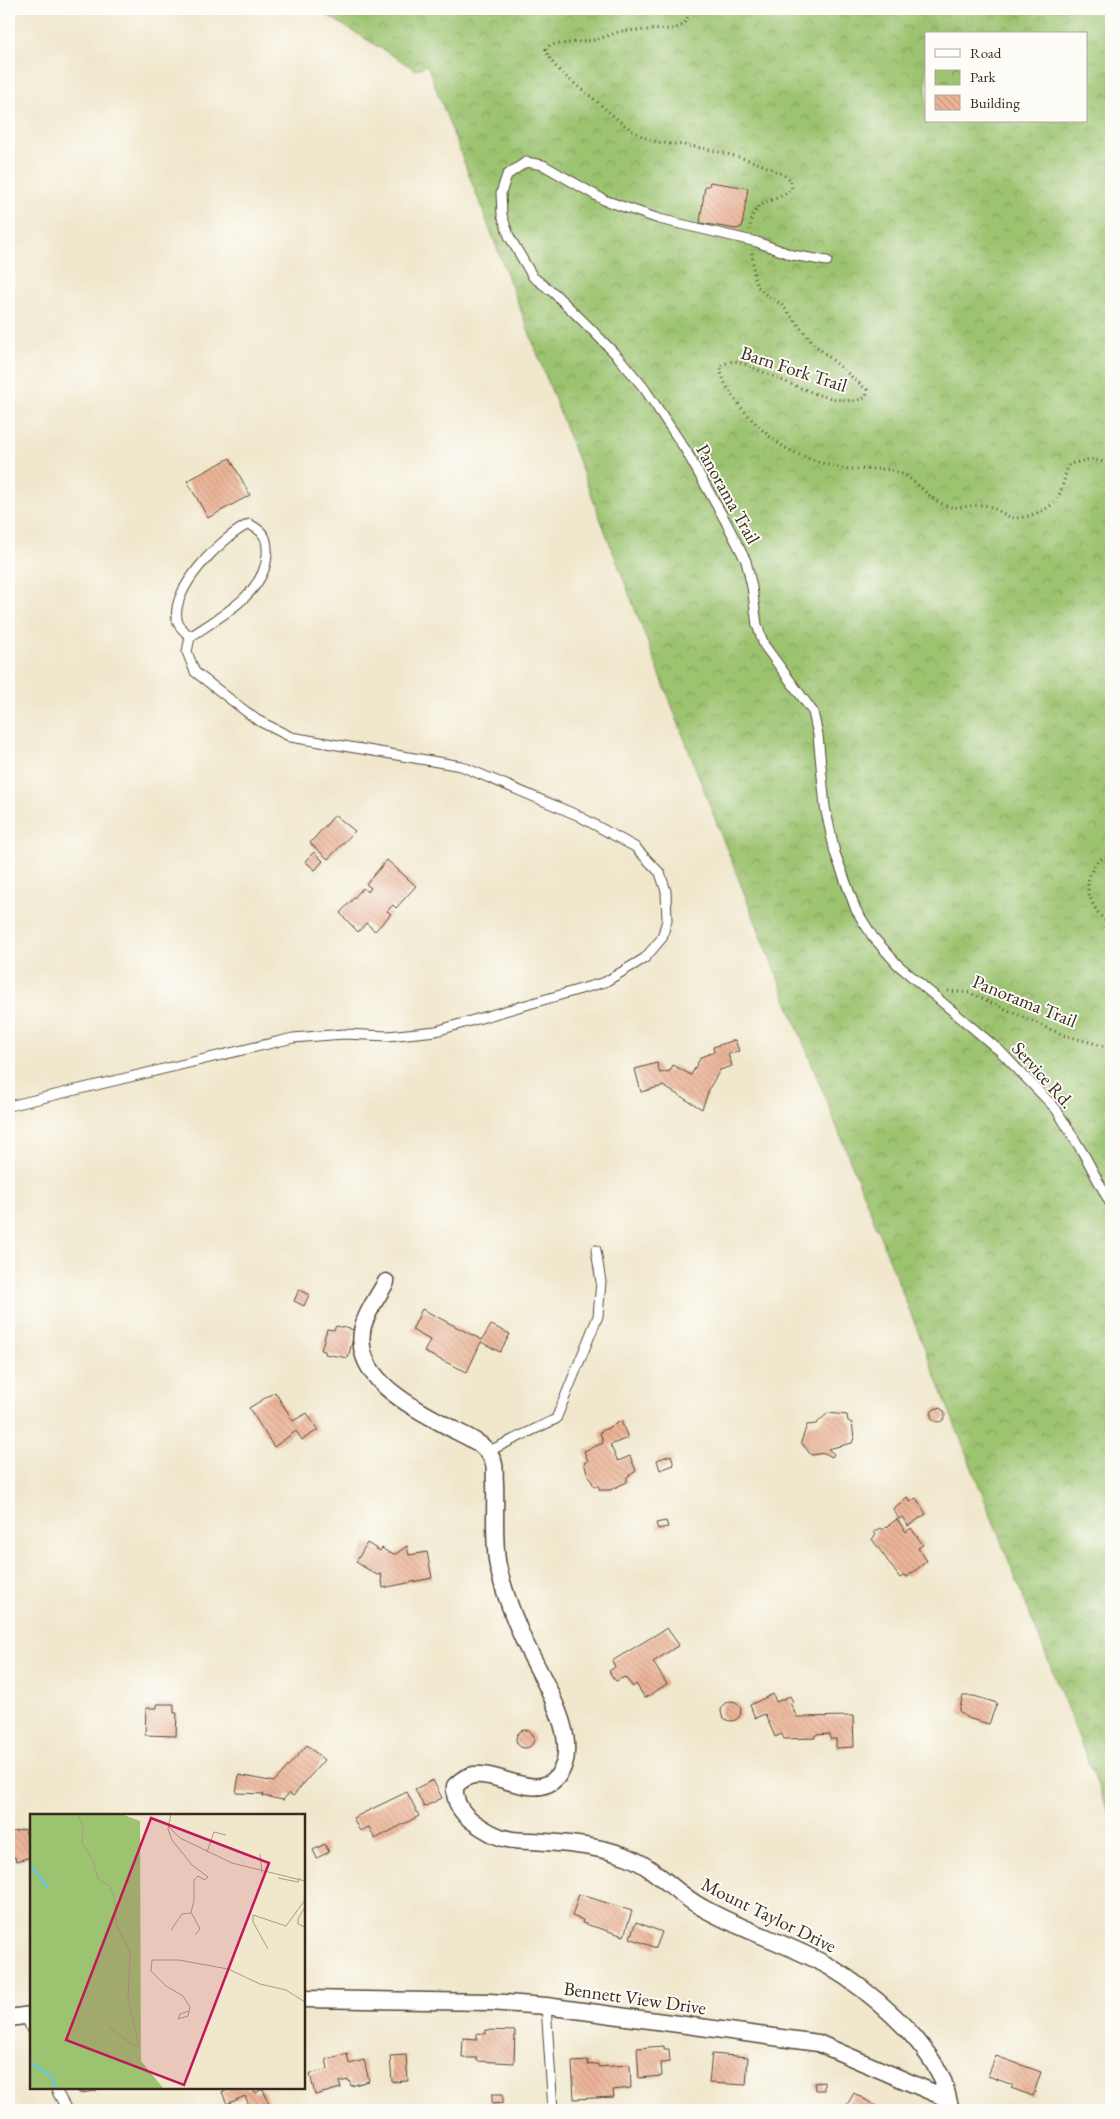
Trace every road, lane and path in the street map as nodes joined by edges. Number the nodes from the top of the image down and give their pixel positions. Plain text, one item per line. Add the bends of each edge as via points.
1 (694, 9) edge
2 (750, 240) junction
3 (827, 262) dead end
4 (1111, 464) edge
5 (190, 637) junction
6 (1111, 855) edge
7 (1111, 927) edge
8 (924, 989) junction
9 (1111, 1048) edge
10 (9, 1106) edge
11 (1111, 1206) edge
12 (596, 1250) dead end
13 (386, 1282) dead end
14 (487, 1452) junction
15 (305, 1999) edge
16 (546, 2006) junction
17 (9, 2018) edge
18 (29, 2020) edge
19 (56, 2089) edge
20 (949, 2105) edge
21 (66, 2110) edge
22 (553, 2110) edge

1 - 2 path via 682,25 673,28 621,30 596,40 550,45 546,49 548,58 630,130 649,140 689,145 758,163 791,180 792,189 761,203 754,212
2 - 3 lane, Panorama Trail via 792,255
2 - 4 path, Barn Fork Trail via 757,286 781,304 814,345 867,390 866,397 860,400 835,399 737,361 720,366 723,380 741,406 770,437 785,447 818,463 840,468 894,471 908,477 941,504 955,508 985,505 1016,518 1031,515 1056,500 1069,464 1091,459
2 - 8 lane, Panorama Trail via 690,227 604,200 543,165 526,162 507,175 501,193 502,215 509,236 532,277 554,293 592,330 644,388 685,449 726,522 746,561 757,625 764,645 813,712 825,807 835,853 853,902 873,937
5 - 5 lane via 232,608 257,581 267,557 268,541 261,530 249,524 238,529 192,574 182,592 178,611 178,623
5 - 10 lane via 187,652 195,672 257,720 291,737 461,766 578,815 635,847 660,873 666,891 667,920 662,938 645,958 605,982 436,1031 388,1036 344,1034 293,1038
6 - 7 path via 1102,857 1094,866 1087,886 1095,908
8 - 9 path, Panorama Trail via 970,993 1063,1035
8 - 11 lane, Service Rd. via 1000,1051 1056,1109
12 - 14 lane via 601,1282 598,1316 556,1420
13 - 14 street via 364,1326 363,1352 370,1369 382,1384 412,1406 482,1445
14 - 20 street, Mount Taylor Drive via 494,1461 498,1566 521,1634 560,1717 567,1760 556,1778 533,1788 474,1775 464,1778 455,1786 454,1799 460,1811 492,1833 515,1841 590,1846 629,1857 656,1873 701,1908 830,1967 875,1998 920,2044 942,2078
15 - 16 street, Bennett View Drive
16 - 20 street, Bennett View Drive via 818,2043
16 - 22 lane
17 - 18 street
19 - 21 lane

